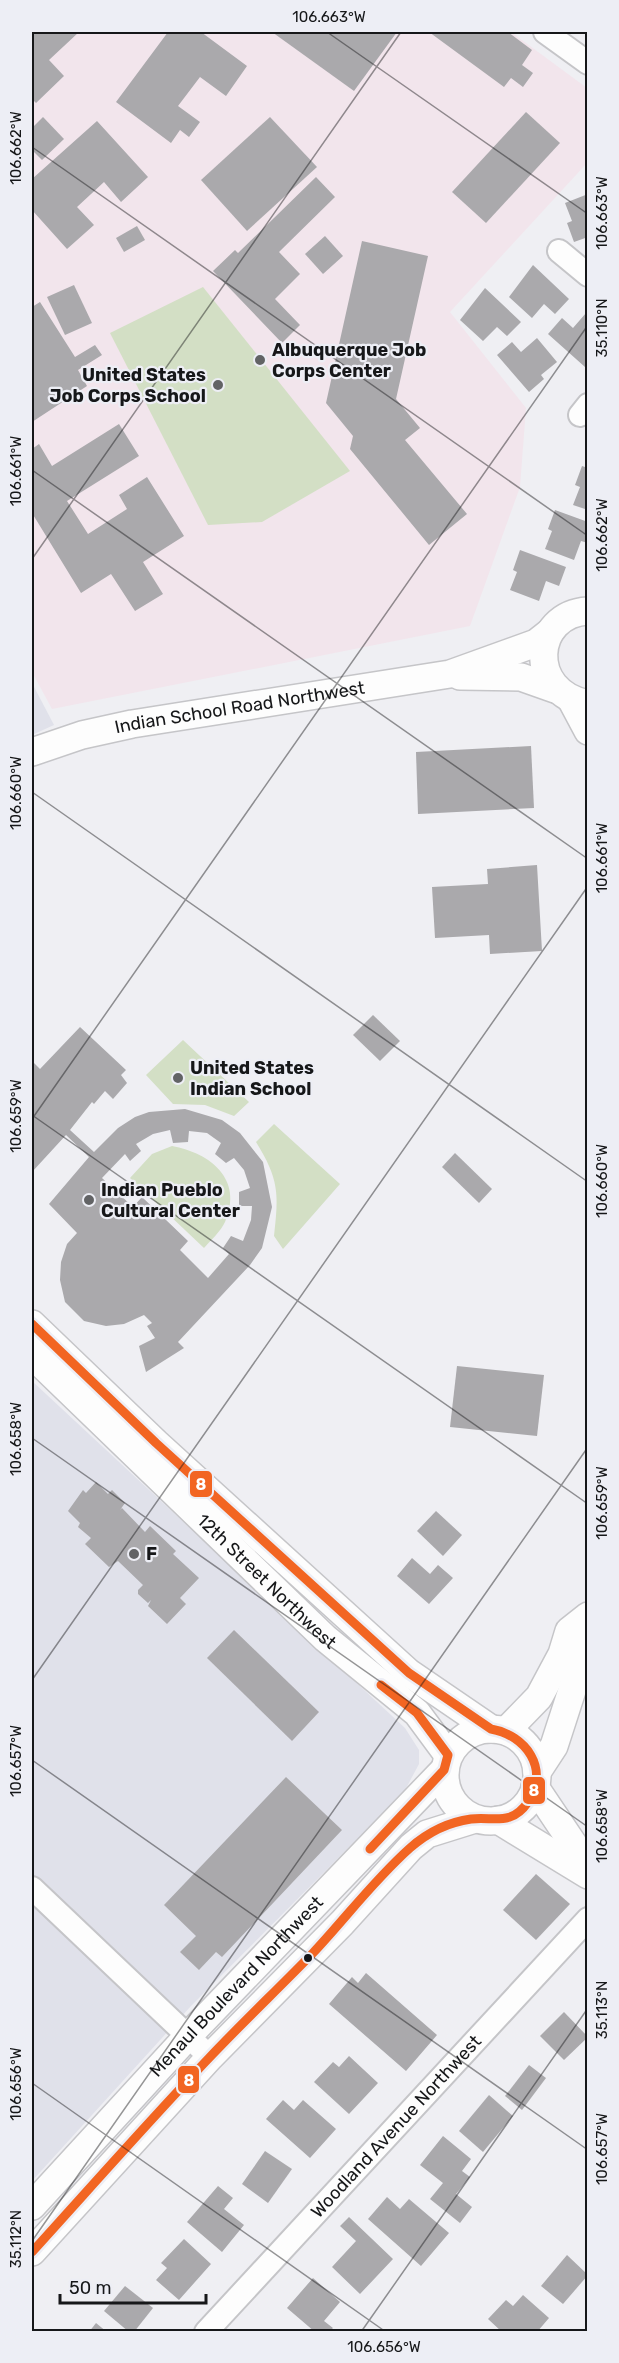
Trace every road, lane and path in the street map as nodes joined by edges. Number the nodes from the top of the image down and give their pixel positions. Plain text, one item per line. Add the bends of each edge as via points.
1 (545, 32) edge
2 (588, 63) edge
3 (559, 251) dead end
4 (588, 275) edge
5 (588, 611) edge
6 (550, 632) junction
7 (450, 674) junction
8 (571, 698) edge
9 (588, 731) edge
10 (32, 752) edge
11 (32, 1324) edge
12 (32, 1355) edge
13 (588, 1616) edge
14 (588, 1641) edge
15 (499, 1730) junction
16 (446, 1763) junction
17 (536, 1780) junction
18 (486, 1820) junction
19 (588, 1866) edge
20 (588, 1875) edge
21 (32, 1888) edge
22 (588, 1919) edge
23 (188, 2036) junction
24 (210, 2057) junction
25 (32, 2206) edge
26 (32, 2252) edge
27 (206, 2331) edge

1 - 2 street
3 - 4 street
5 - 6 main road, Indian School Road Northwest via 569,616
6 - 7 main road, Indian School Road Northwest via 536,643
6 - 8 main road via 544,646 547,676
7 - 8 main road, Indian School Road Northwest via 521,678
7 - 10 main road, Indian School Road Northwest via 132,724
8 - 9 main road
11 - 15 main road, 12th Street Northwest via 173,1459 409,1674
12 - 16 main road, 12th Street Northwest via 326,1638 417,1713
13 - 15 main road via 569,1631 562,1654 539,1697
14 - 17 main road via 554,1746
15 - 16 main road via 470,1734 457,1743
15 - 17 main road via 525,1744 534,1757
16 - 18 main road via 445,1786 451,1800 461,1811
16 - 23 main road, Menaul Boulevard Northwest
17 - 18 main road via 529,1801 518,1812
17 - 19 main road
18 - 20 main road
18 - 24 main road, Menaul Boulevard Northwest via 427,1834 411,1847
21 - 23 street
22 - 27 street, Woodland Avenue Northwest
23 - 24 street
23 - 25 main road, Menaul Boulevard Northwest
24 - 26 main road, Menaul Boulevard Northwest

